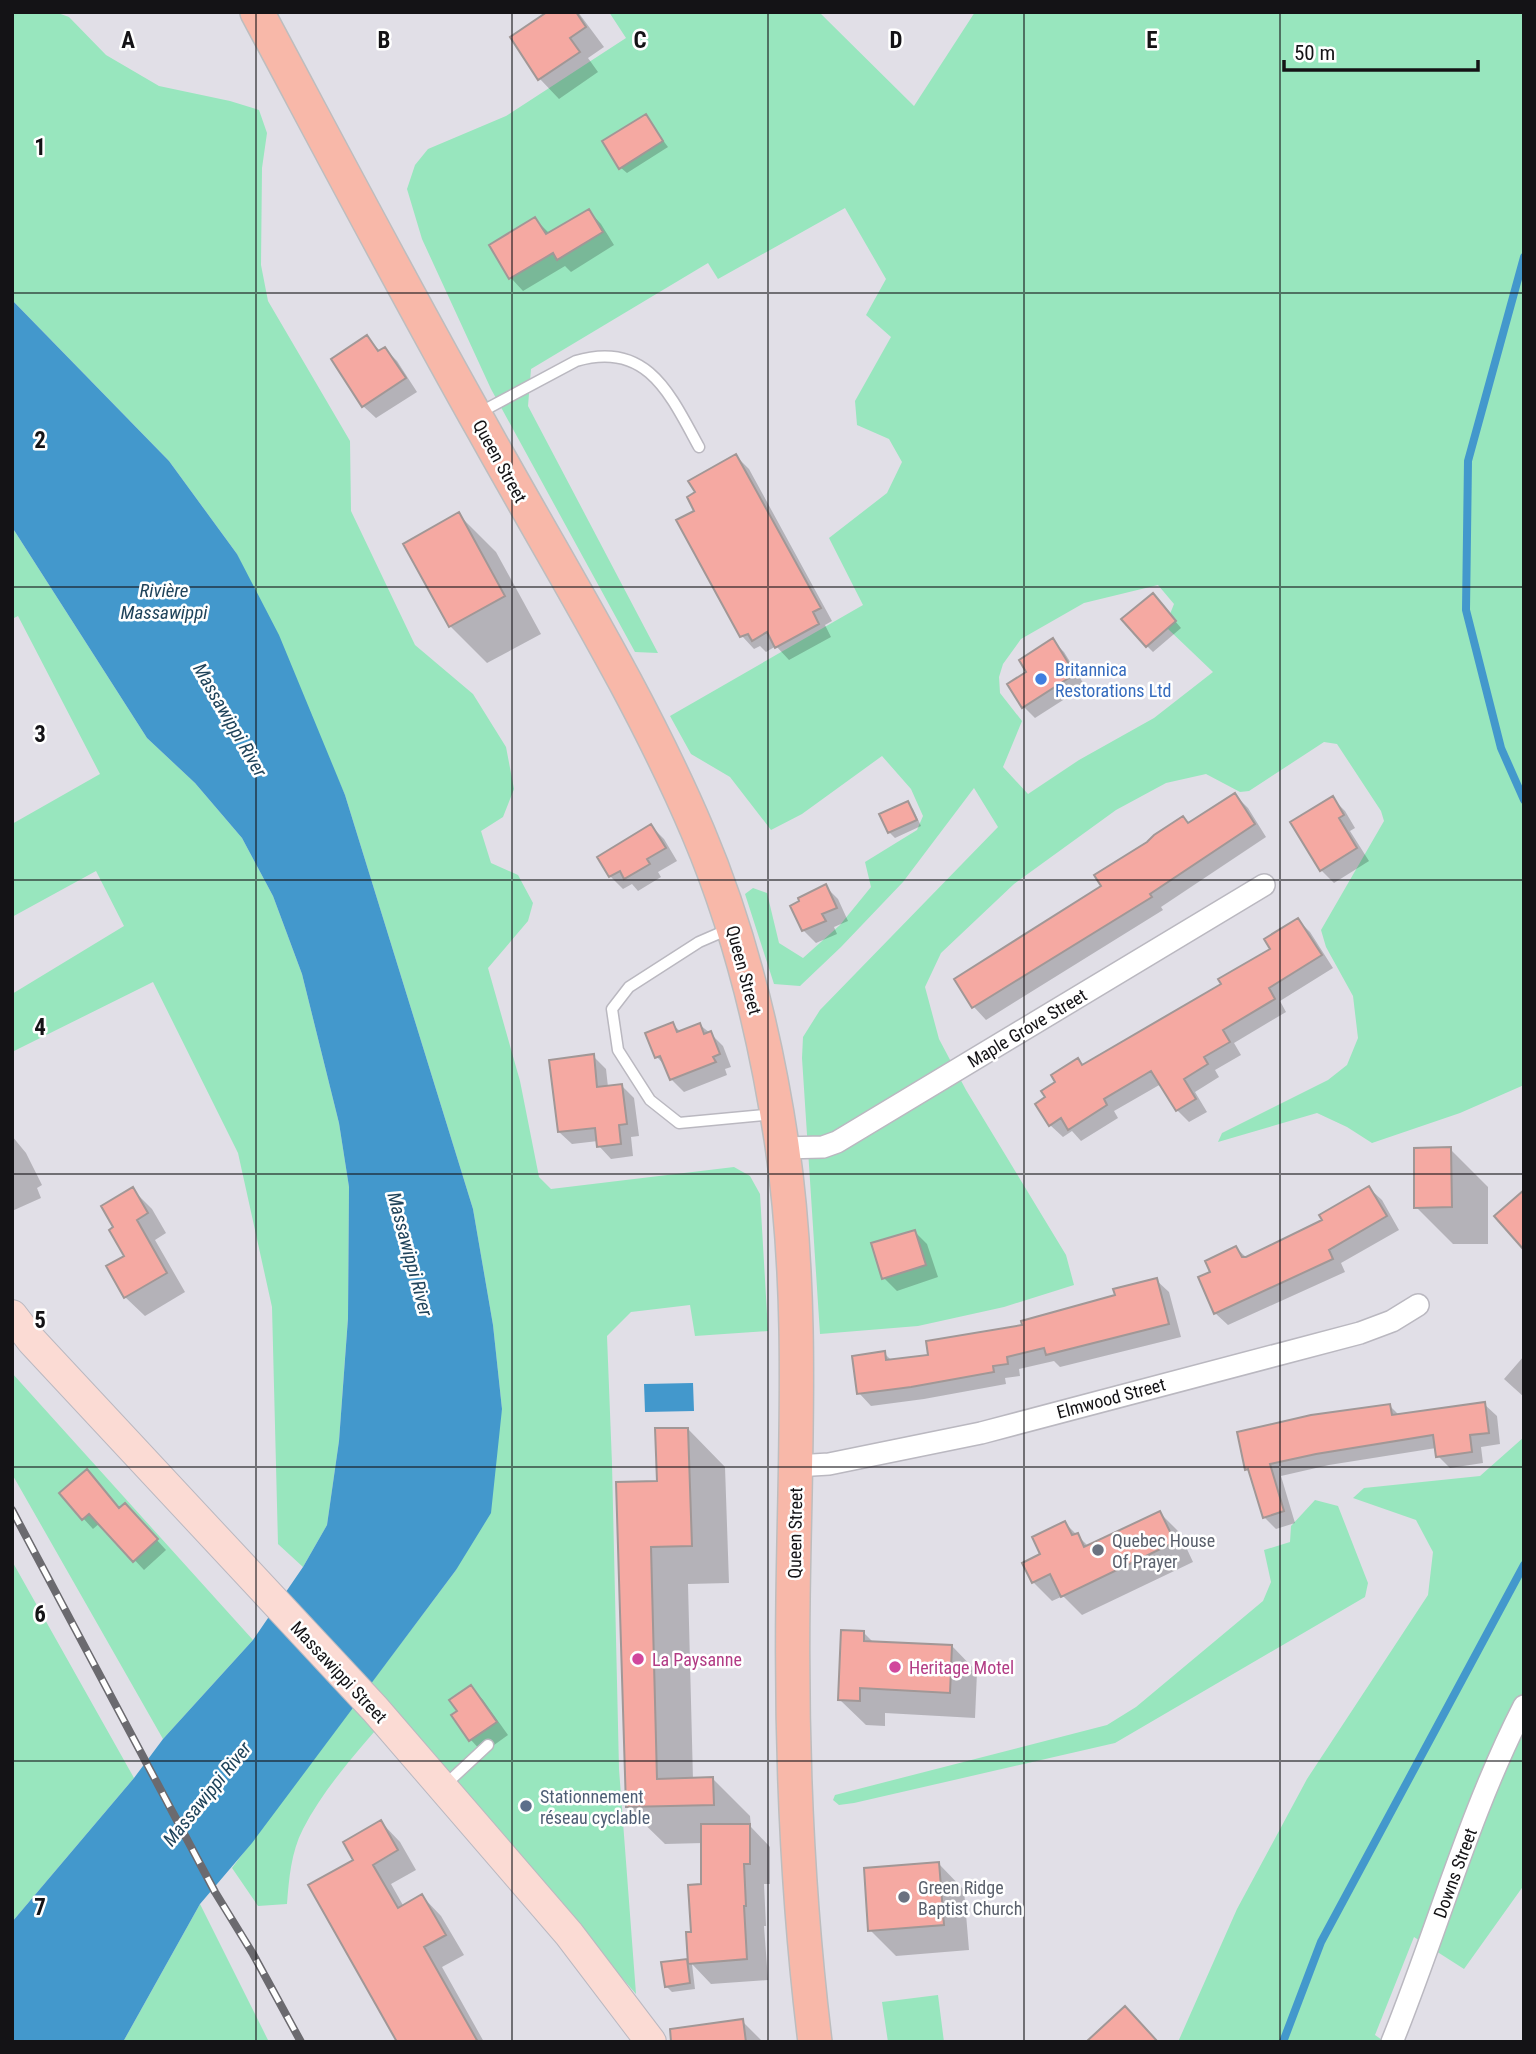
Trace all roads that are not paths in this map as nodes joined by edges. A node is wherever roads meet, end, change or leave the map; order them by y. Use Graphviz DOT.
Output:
graph roads {
  1 [pos="257,12"];
  2 [pos="475,416"];
  3 [pos="699,447"];
  4 [pos="1264,884"];
  5 [pos="732,927"];
  6 [pos="776,1114"];
  7 [pos="782,1148"];
  8 [pos="1418,1305"];
  9 [pos="12,1315"];
  10 [pos="796,1466"];
  11 [pos="1524,1706"];
  12 [pos="488,1745"];
  13 [pos="443,1787"];
  14 [pos="651,2042"];
  15 [pos="815,2042"];
  16 [pos="1392,2042"];
  1 -- 2 [label="main road, Queen Street"];
  2 -- 3 [label="lane"];
  2 -- 5 [label="main road, Queen Street"];
  4 -- 7 [label="street, Maple Grove Street"];
  5 -- 6 [label="main road, Queen Street"];
  5 -- 6 [label="lane"];
  6 -- 7 [label="main road, Queen Street"];
  7 -- 10 [label="main road, Queen Street"];
  8 -- 10 [label="street, Elmwood Street"];
  9 -- 13 [label="street, Massawippi Street"];
  10 -- 15 [label="main road, Queen Street"];
  11 -- 16 [label="street, Downs Street"];
  12 -- 13 [label="lane"];
  13 -- 14 [label="street, Massawippi Street"];
}
